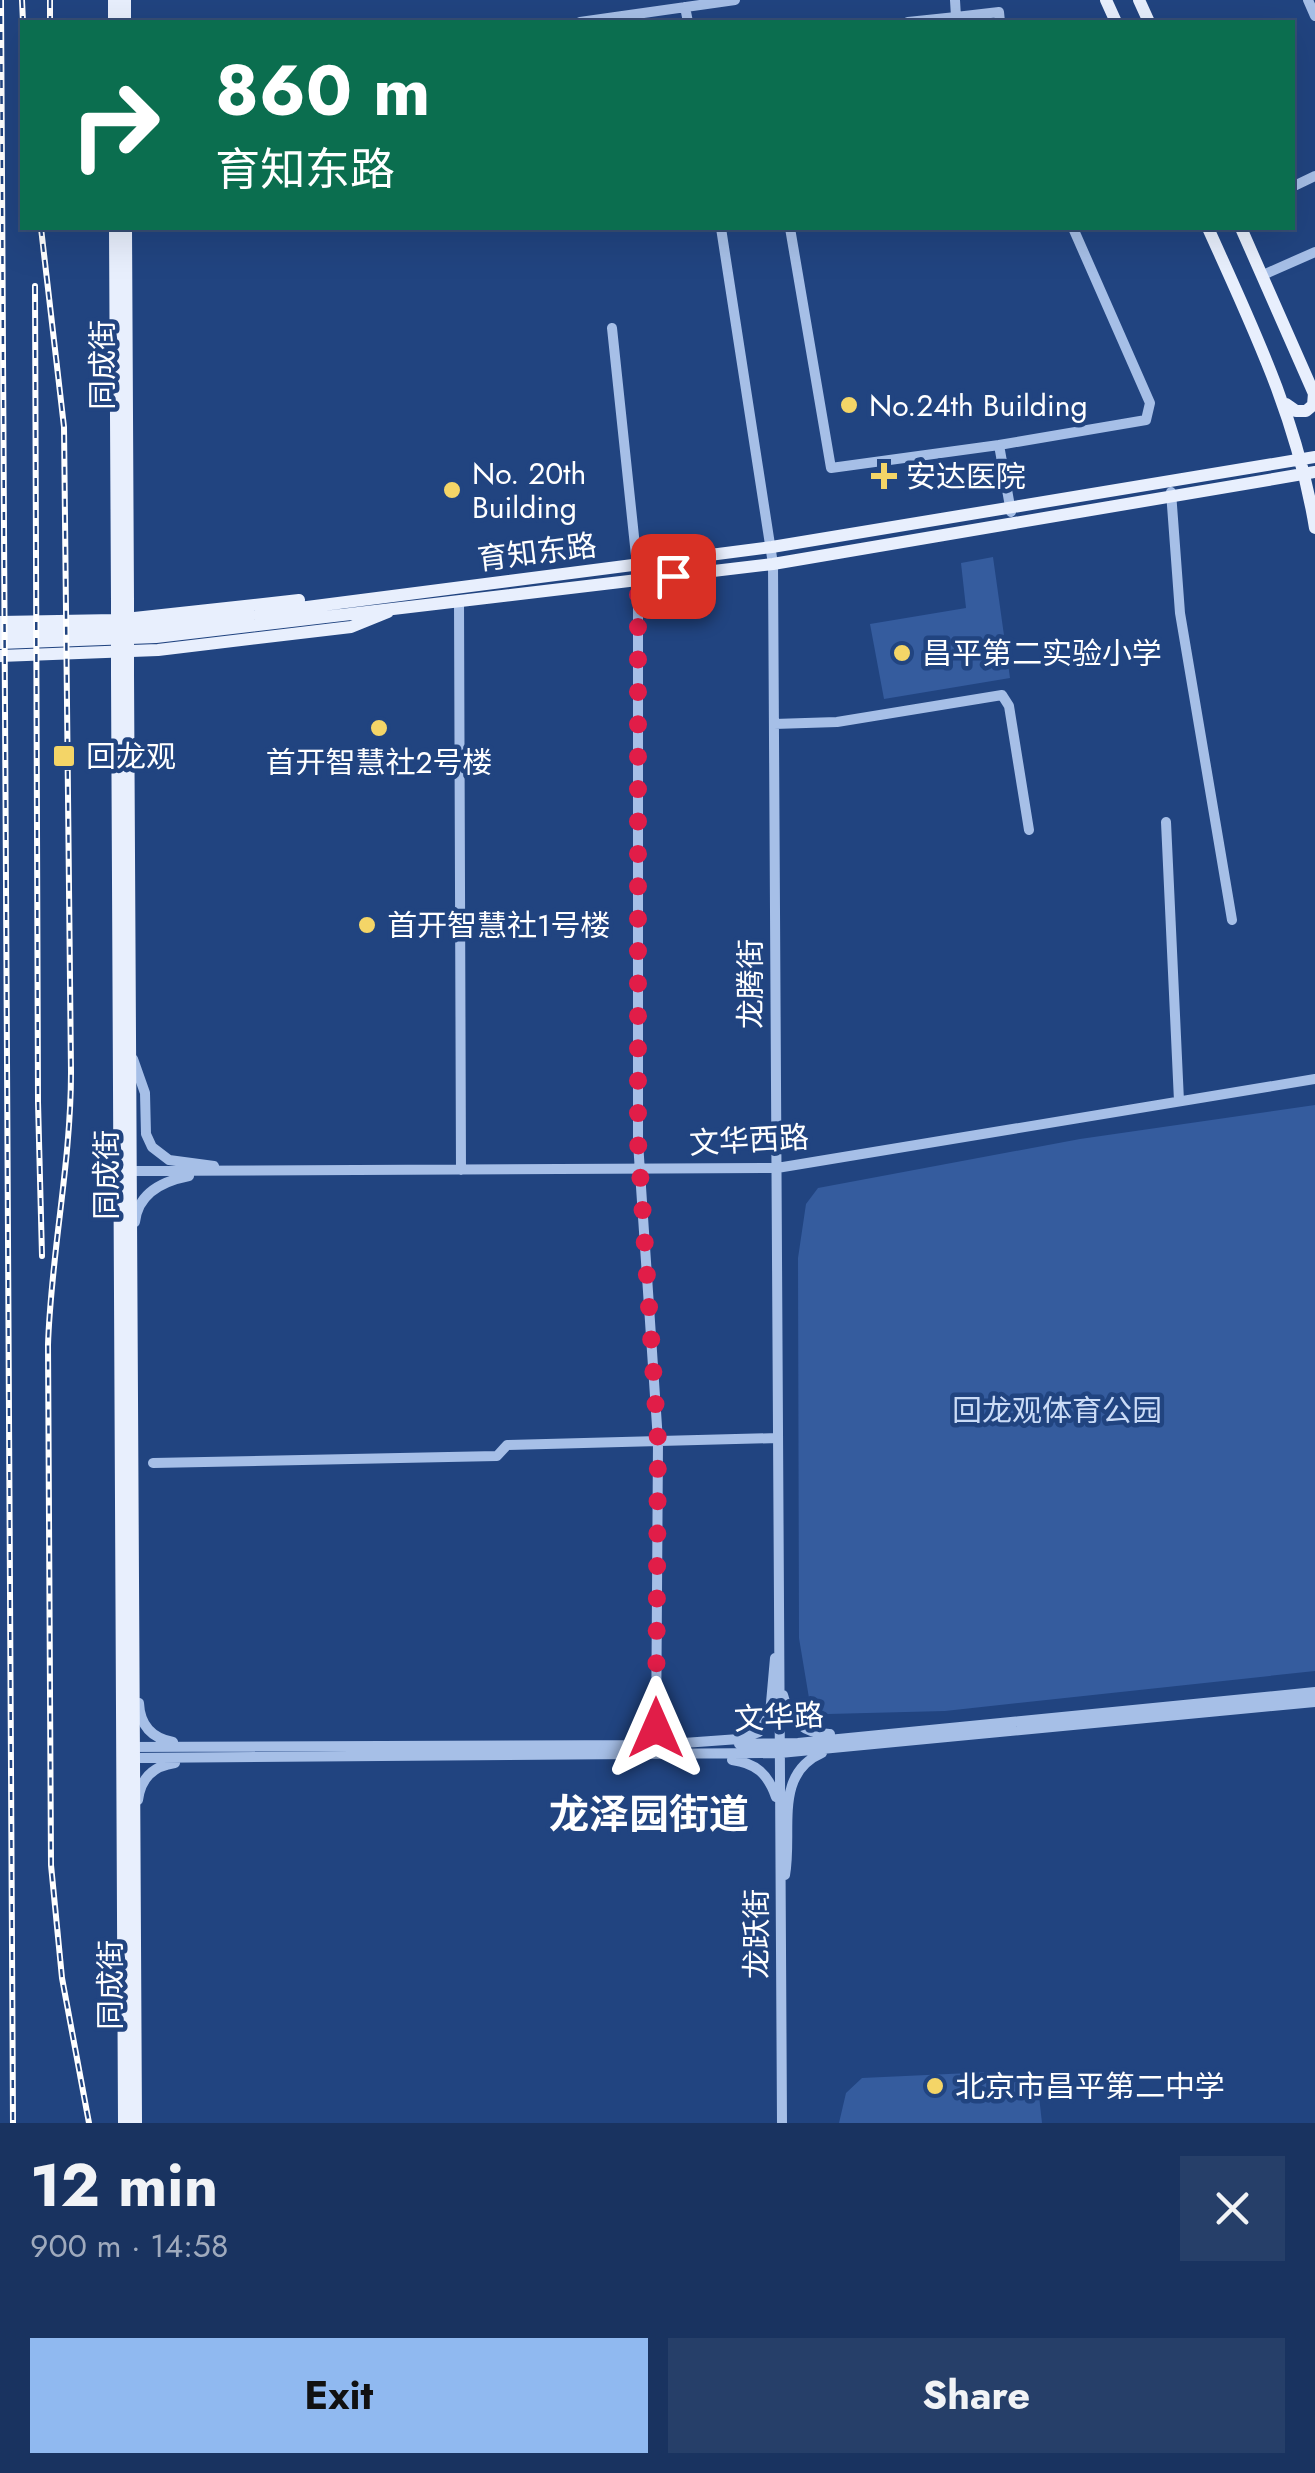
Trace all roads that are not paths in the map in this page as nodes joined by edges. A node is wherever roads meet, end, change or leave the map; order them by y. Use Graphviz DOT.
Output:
graph roads {
  1 [pos="735,0"];
  2 [pos="954,0"];
  3 [pos="1308,0"];
  4 [pos="685,7"];
  5 [pos="956,16"];
  6 [pos="1315,16"];
  7 [pos="594,20"];
  8 [pos="688,20"];
  9 [pos="924,20"];
  10 [pos="1000,20"];
  11 [pos="115,230"];
  12 [pos="126,230"];
  13 [pos="721,230"];
  14 [pos="790,230"];
  15 [pos="1074,230"];
  16 [pos="1209,230"];
  17 [pos="1242,230"];
  18 [pos="1315,252"];
  19 [pos="1263,276"];
  20 [pos="612,328"];
  21 [pos="1314,395"];
  22 [pos="1284,402"];
  23 [pos="999,445"];
  24 [pos="1308,458"];
  25 [pos="1310,473"];
  26 [pos="1170,481"];
  27 [pos="1172,496"];
  28 [pos="1010,508"];
  29 [pos="1315,513"];
  30 [pos="1012,523"];
  31 [pos="1314,525"];
  32 [pos="772,547"];
  33 [pos="637,564"];
  34 [pos="773,564"];
  35 [pos="638,580"];
  36 [pos="460,601"];
  37 [pos="122,602"];
  38 [pos="401,602"];
  39 [pos="0,622"];
  40 [pos="0,632"];
  41 [pos="0,643"];
  42 [pos="0,656"];
  43 [pos="123,674"];
  44 [pos="774,724"];
  45 [pos="1166,822"];
  46 [pos="1029,830"];
  47 [pos="1232,920"];
  48 [pos="130,1040"];
  49 [pos="1315,1079"];
  50 [pos="1180,1101"];
  51 [pos="776,1168"];
  52 [pos="640,1169"];
  53 [pos="461,1170"];
  54 [pos="125,1171"];
  55 [pos="218,1171"];
  56 [pos="249,1171"];
  57 [pos="131,1313"];
  58 [pos="778,1438"];
  59 [pos="658,1441"];
  60 [pos="153,1463"];
  61 [pos="133,1622"];
  62 [pos="779,1628"];
  63 [pos="779,1655"];
  64 [pos="1315,1692"];
  65 [pos="1315,1702"];
  66 [pos="916,1731"];
  67 [pos="269,1746"];
  68 [pos="850,1747"];
  69 [pos="780,1749"];
  70 [pos="656,1750"];
  71 [pos="128,1752"];
  72 [pos="228,1757"];
  73 [pos="780,1828"];
  74 [pos="134,1886"];
  75 [pos="780,1911"];
  76 [pos="124,2123"];
  77 [pos="136,2123"];
  78 [pos="782,2123"];
  1 -- 4 [label="street"];
  2 -- 5 [label="street"];
  3 -- 6 [label="street"];
  4 -- 7 [label="street"];
  4 -- 8 [label="street"];
  5 -- 9 [label="street"];
  5 -- 10 [label="street"];
  11 -- 37 [label="main road, 同成街"];
  12 -- 37 [label="main road, 同成街"];
  13 -- 32 [label="street, 龙腾街"];
  14 -- 23 [label="street"];
  15 -- 23 [label="street"];
  16 -- 22 [label="main road"];
  17 -- 19 [label="main road"];
  18 -- 19 [label="street"];
  19 -- 21 [label="main road"];
  20 -- 33 [label="street"];
  21 -- 22 [label="main road"];
  22 -- 24 [label="main road"];
  23 -- 28 [label="street"];
  24 -- 25 [label="main road"];
  24 -- 26 [label="main road, 育知东路"];
  25 -- 27 [label="main road, 育知东路"];
  25 -- 31 [label="main road"];
  26 -- 27 [label="street"];
  26 -- 28 [label="main road, 育知东路"];
  27 -- 30 [label="main road, 育知东路"];
  27 -- 47 [label="street"];
  28 -- 30 [label="street"];
  28 -- 32 [label="main road, 育知东路"];
  29 -- 31 [label="main road"];
  30 -- 34 [label="main road, 育知东路"];
  32 -- 33 [label="main road, 育知东路"];
  32 -- 34 [label="street, 龙腾街"];
  33 -- 38 [label="main road, 育知东路"];
  34 -- 35 [label="main road, 育知东路"];
  34 -- 44 [label="street, 龙腾街"];
  35 -- 36 [label="main road, 育知东路"];
  35 -- 52 [label="street"];
  36 -- 38 [label="main road, 育知东路"];
  36 -- 53 [label="street"];
  37 -- 43 [label="main road, 同成街, bridge"];
  38 -- 39 [label="main road"];
  38 -- 40 [label="main road, 育知东路"];
  38 -- 41 [label="main road, 育知东路"];
  38 -- 42 [label="main road"];
  43 -- 48 [label="main road, 同成街"];
  43 -- 54 [label="main road, 同成街"];
  44 -- 46 [label="street"];
  44 -- 51 [label="street, 龙腾街"];
  45 -- 50 [label="street"];
  48 -- 54 [label="main road, 同成街"];
  48 -- 56 [label="street"];
  49 -- 50 [label="street, 文华西路"];
  50 -- 51 [label="street, 文华西路"];
  51 -- 52 [label="street, 文华西路"];
  51 -- 58 [label="street, 龙腾街"];
  52 -- 53 [label="street, 文华西路"];
  52 -- 59 [label="street"];
  53 -- 56 [label="street, 文华西路"];
  54 -- 55 [label="street, 文华西路"];
  54 -- 57 [label="main road, 同成街"];
  54 -- 71 [label="main road, 同成街"];
  55 -- 56 [label="street, 文华西路"];
  55 -- 57 [label="street"];
  57 -- 61 [label="main road, 同成街"];
  58 -- 59 [label="street"];
  58 -- 62 [label="street, 龙腾街"];
  59 -- 60 [label="street"];
  59 -- 70 [label="street"];
  61 -- 67 [label="street"];
  61 -- 71 [label="main road, 同成街"];
  62 -- 63 [label="street, 龙腾街"];
  62 -- 70 [label="street"];
  63 -- 66 [label="street"];
  63 -- 69 [label="street, 龙腾街"];
  64 -- 66 [label="street, 文华路"];
  65 -- 68 [label="street, 文华路"];
  66 -- 69 [label="street, 文华路"];
  67 -- 70 [label="street, 文华路"];
  67 -- 71 [label="street, 文华路"];
  68 -- 69 [label="street, 文华路"];
  68 -- 75 [label="street"];
  69 -- 70 [label="street, 文华路"];
  69 -- 73 [label="street, 龙跃街"];
  70 -- 72 [label="street, 文华路"];
  70 -- 73 [label="street"];
  71 -- 72 [label="street, 文华路"];
  71 -- 74 [label="main road, 同成街"];
  71 -- 76 [label="main road, 同成街"];
  72 -- 74 [label="street"];
  73 -- 75 [label="street, 龙跃街"];
  74 -- 77 [label="main road, 同成街"];
  75 -- 78 [label="street, 龙跃街"];
}
